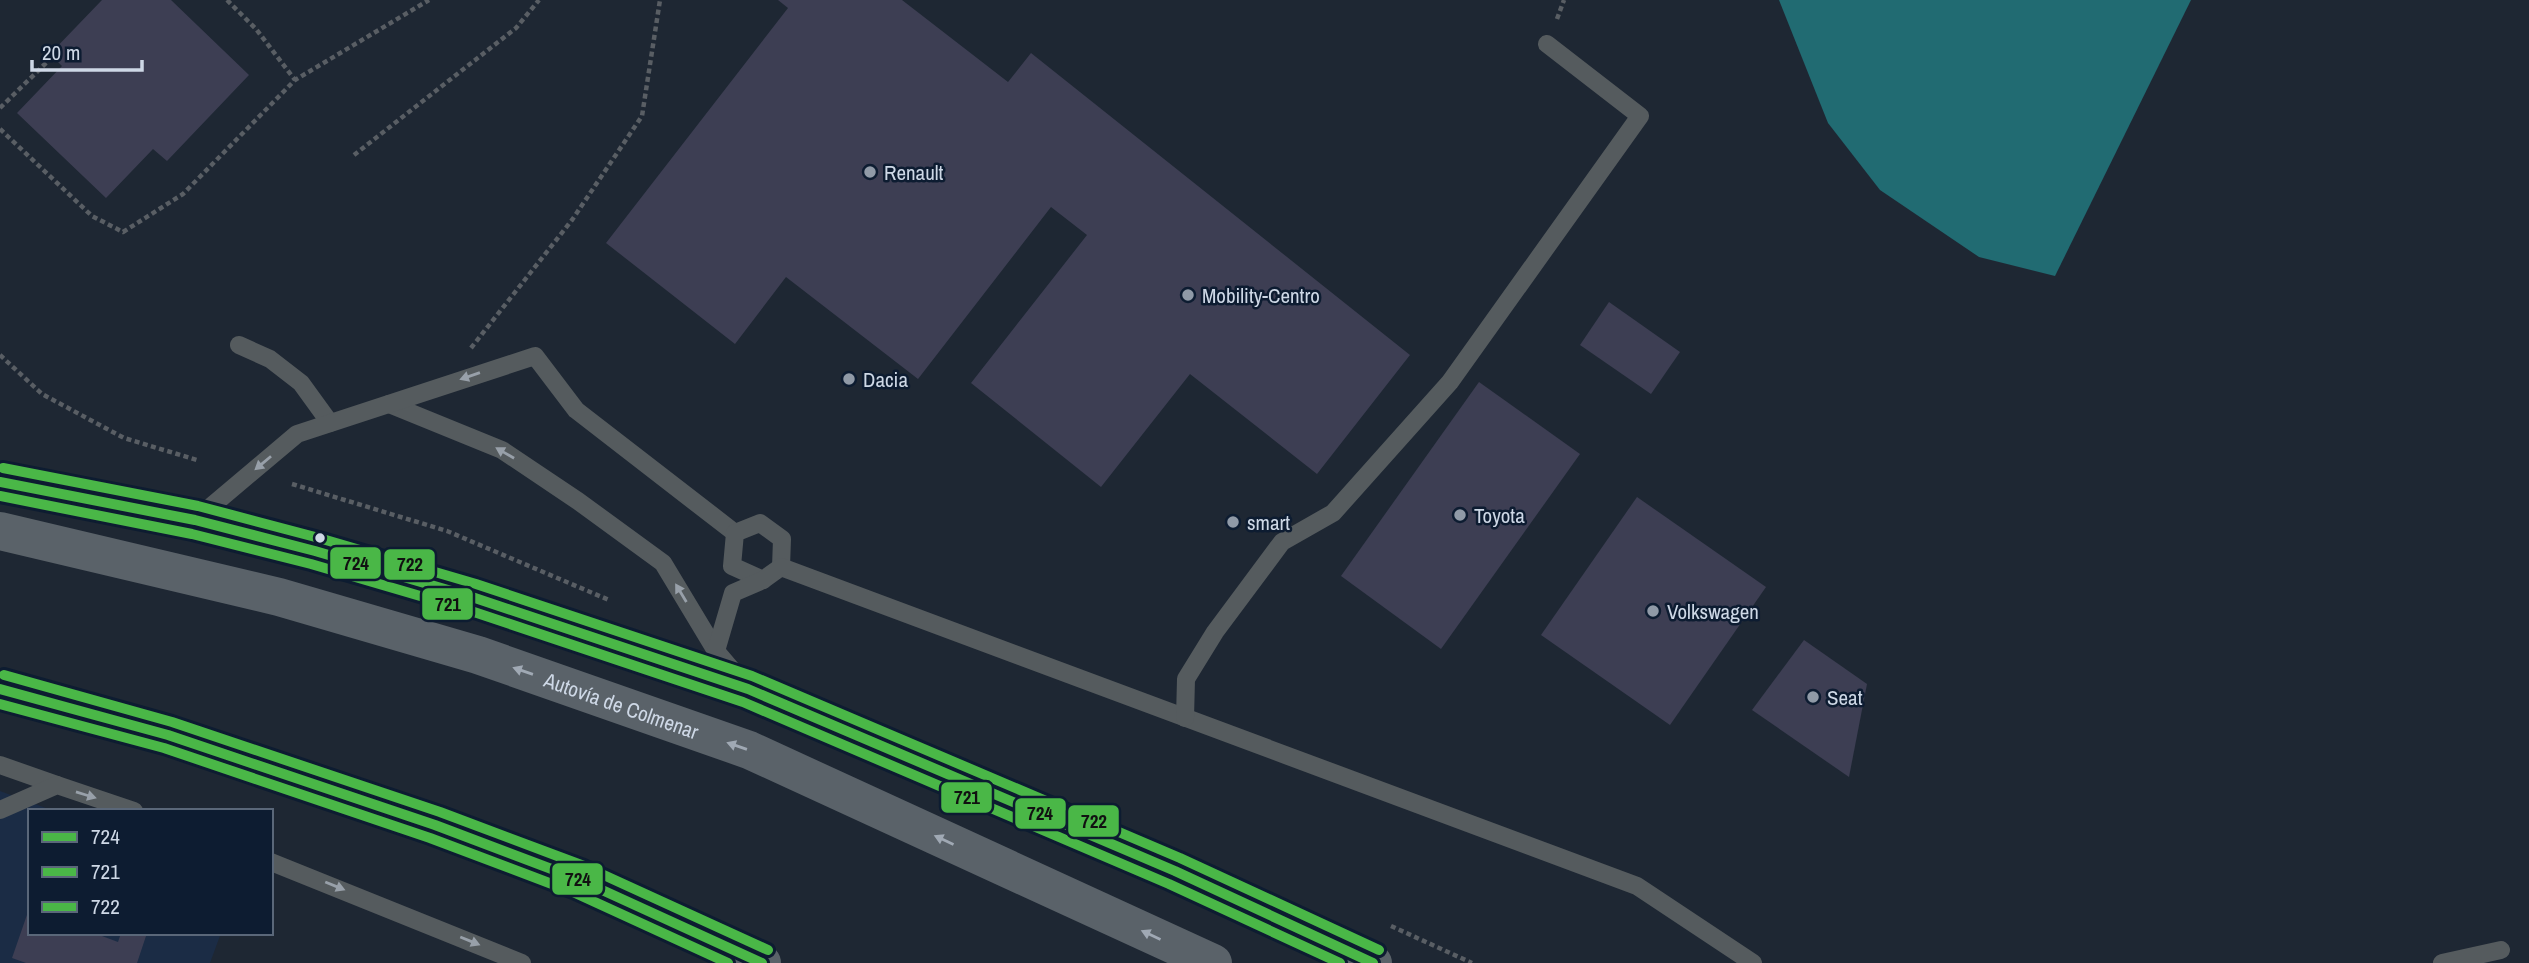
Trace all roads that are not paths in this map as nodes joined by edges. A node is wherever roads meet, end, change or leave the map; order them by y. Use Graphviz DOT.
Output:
graph roads {
  1 [pos="1547,44"];
  2 [pos="239,345"];
  3 [pos="389,404"];
  4 [pos="330,424"];
  5 [pos="0,482"];
  6 [pos="195,520"];
  7 [pos="0,531"];
  8 [pos="735,533"];
  9 [pos="781,567"];
  10 [pos="762,580"];
  11 [pos="716,651"];
  12 [pos="0,689"];
  13 [pos="748,689"];
  14 [pos="1185,718"];
  15 [pos="0,765"];
  16 [pos="57,786"];
  17 [pos="128,809"];
  18 [pos="0,810"];
  19 [pos="273,863"];
  20 [pos="2501,950"];
  21 [pos="523,963"];
  22 [pos="762,963"];
  23 [pos="1213,963"];
  24 [pos="1373,963"];
  25 [pos="1753,963"];
  26 [pos="2442,963"];
  1 -- 14 [label="lane"];
  2 -- 4 [label="lane"];
  3 -- 4 [label="lane"];
  8 -- 3 [label="lane, one-way"];
  11 -- 3 [label="lane, one-way"];
  4 -- 6 [label="lane, one-way"];
  5 -- 6 [label="highway"];
  6 -- 13 [label="highway"];
  23 -- 7 [label="highway, Autovía de Colmenar, one-way"];
  8 -- 9 [label="lane"];
  8 -- 10 [label="lane"];
  9 -- 10 [label="lane"];
  9 -- 14 [label="lane"];
  10 -- 11 [label="lane"];
  11 -- 13 [label="lane"];
  12 -- 22 [label="highway"];
  13 -- 24 [label="highway"];
  14 -- 25 [label="lane"];
  15 -- 16 [label="lane"];
  16 -- 17 [label="lane, one-way"];
  16 -- 18 [label="lane"];
  19 -- 21 [label="lane, one-way"];
  20 -- 26 [label="lane"];
}
